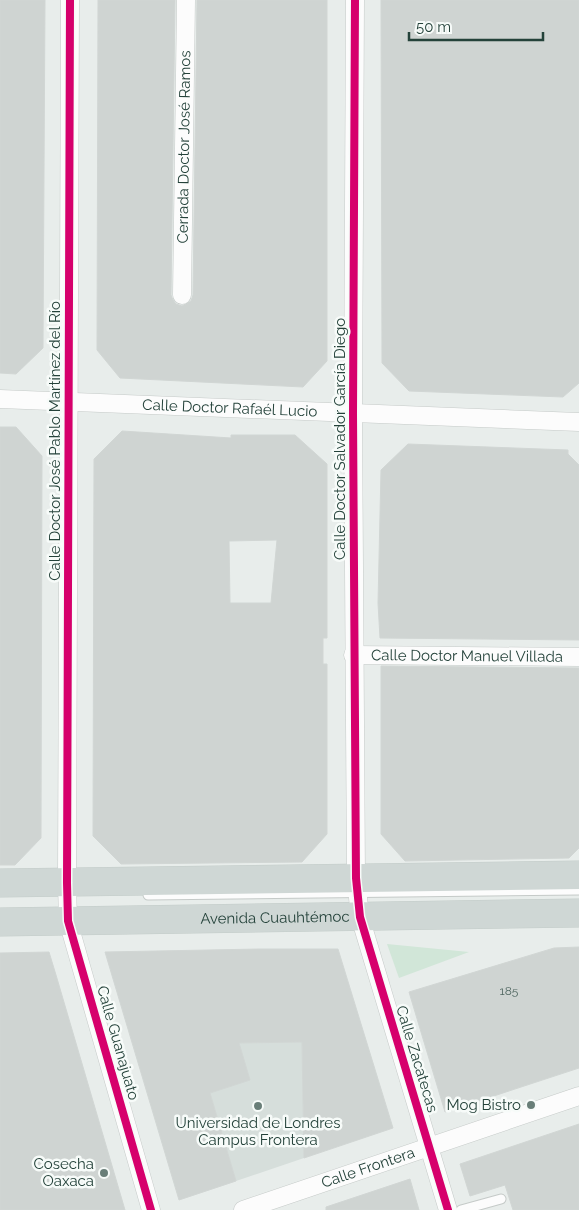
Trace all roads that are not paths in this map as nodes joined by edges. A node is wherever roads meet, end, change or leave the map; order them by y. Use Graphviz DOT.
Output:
graph roads {
  1 [pos="70,0"];
  2 [pos="186,0"];
  3 [pos="355,0"];
  4 [pos="182,295"];
  5 [pos="0,398"];
  6 [pos="68,402"];
  7 [pos="353,414"];
  8 [pos="579,422"];
  9 [pos="354,655"];
  10 [pos="579,657"];
  11 [pos="579,875"];
  12 [pos="0,883"];
  13 [pos="579,890"];
  14 [pos="135,895"];
  15 [pos="358,896"];
  16 [pos="67,898"];
  17 [pos="579,913"];
  18 [pos="0,922"];
  19 [pos="579,1096"];
  20 [pos="429,1147"];
  21 [pos="501,1199"];
  22 [pos="151,1210"];
  23 [pos="243,1210"];
  24 [pos="448,1210"];
  25 [pos="461,1210"];
  1 -- 6 [label="street, Calle Doctor José Pablo Martínez del Río"];
  2 -- 4 [label="street, Cerrada Doctor José Ramos"];
  3 -- 7 [label="street, Calle Doctor Salvador García Diego"];
  5 -- 6 [label="street, Calle Doctor Rafaél Lucio"];
  6 -- 7 [label="street, Calle Doctor Rafaél Lucio"];
  6 -- 16 [label="street, Calle Doctor José Pablo Martínez del Río"];
  7 -- 8 [label="street, Calle Doctor Rafaél Lucio"];
  7 -- 9 [label="street, Calle Doctor Salvador García Diego"];
  9 -- 10 [label="street, Calle Doctor Manuel Villada"];
  9 -- 15 [label="street, Calle Doctor Salvador García Diego"];
  11 -- 15 [label="main road, Avenida Cuauhtémoc"];
  12 -- 16 [label="main road, Avenida Cuauhtémoc"];
  13 -- 15 [label="lane"];
  14 -- 15 [label="lane"];
  15 -- 16 [label="main road, Avenida Cuauhtémoc"];
  15 -- 16 [label="main road, Avenida Cuauhtémoc"];
  15 -- 17 [label="main road, Avenida Cuauhtémoc"];
  15 -- 20 [label="street, Calle Zacatecas"];
  16 -- 18 [label="main road, Avenida Cuauhtémoc"];
  16 -- 22 [label="street, Calle Guanajuato"];
  19 -- 20 [label="street, Calle Frontera"];
  20 -- 23 [label="street, Calle Frontera"];
  20 -- 24 [label="street, Calle Zacatecas"];
  21 -- 25 [label="lane"];
}
